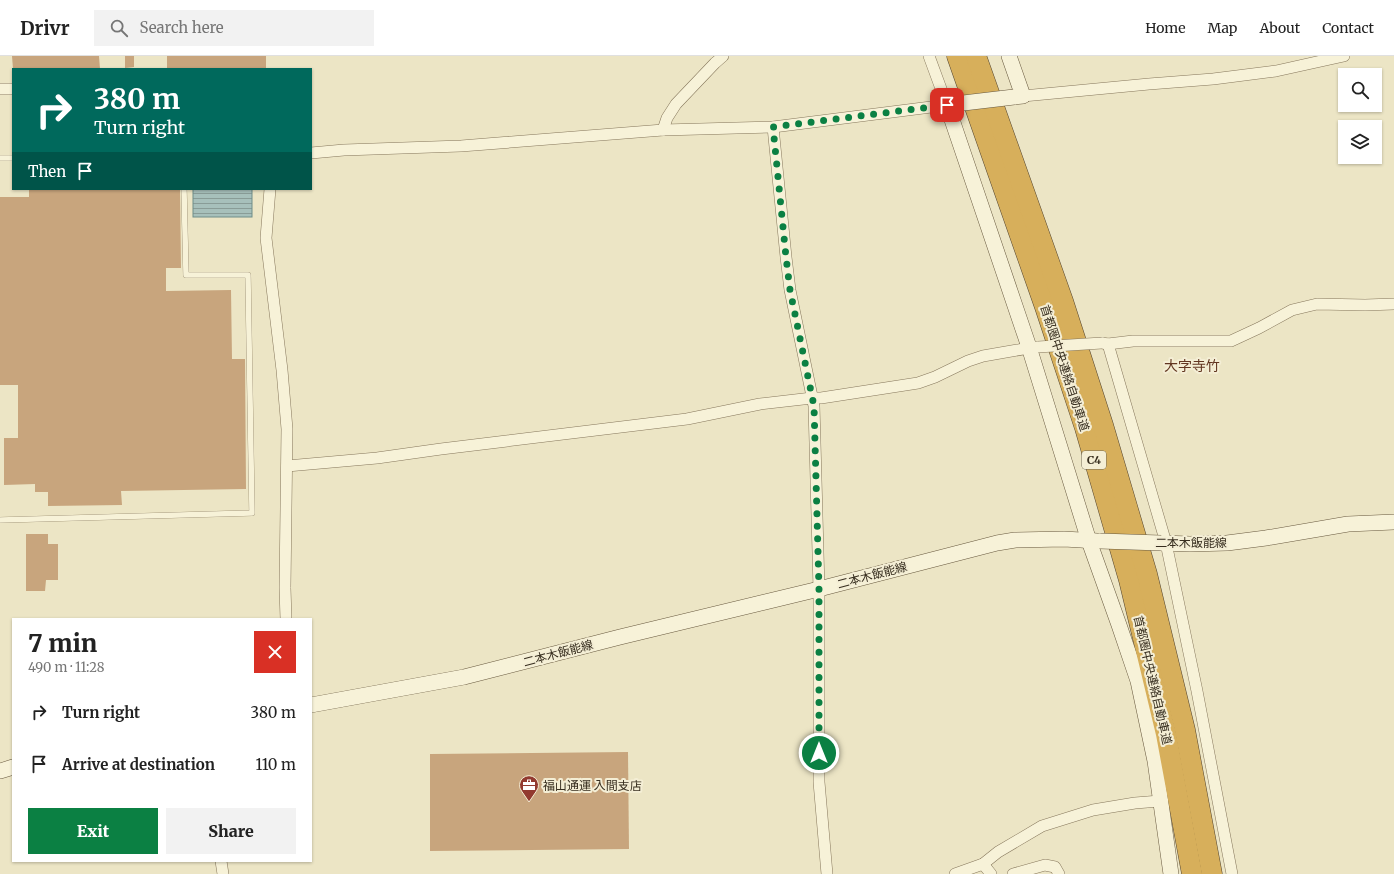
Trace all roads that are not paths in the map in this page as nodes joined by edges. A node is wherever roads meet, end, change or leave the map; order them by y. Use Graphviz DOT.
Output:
graph roads {
  1 [pos="723,56"];
  2 [pos="929,56"];
  3 [pos="957,56"];
  4 [pos="976,56"];
  5 [pos="1009,56"];
  6 [pos="1344,56"];
  7 [pos="12,88"];
  8 [pos="0,89"];
  9 [pos="1019,97"];
  10 [pos="951,105"];
  11 [pos="773,127"];
  12 [pos="663,130"];
  13 [pos="312,153"];
  14 [pos="0,158"];
  15 [pos="12,158"];
  16 [pos="184,190"];
  17 [pos="270,190"];
  18 [pos="1394,304"];
  19 [pos="1105,343"];
  20 [pos="1034,347"];
  21 [pos="812,398"];
  22 [pos="287,466"];
  23 [pos="0,520"];
  24 [pos="1394,522"];
  25 [pos="1094,541"];
  26 [pos="1164,543"];
  27 [pos="819,589"];
  28 [pos="286,618"];
  29 [pos="312,705"];
  30 [pos="12,767"];
  31 [pos="0,771"];
  32 [pos="1160,801"];
  33 [pos="221,862"];
  34 [pos="983,864"];
  35 [pos="223,874"];
  36 [pos="827,874"];
  37 [pos="956,874"];
  38 [pos="991,874"];
  39 [pos="1013,874"];
  40 [pos="1059,874"];
  41 [pos="1170,874"];
  42 [pos="1192,874"];
  43 [pos="1212,874"];
  44 [pos="1232,874"];
  1 -- 12 [label="street"];
  2 -- 10 [label="street"];
  3 -- 42 [label="highway, 首都圏中央連絡自動車道 / C4"];
  4 -- 43 [label="highway, 首都圏中央連絡自動車道 / C4"];
  5 -- 9 [label="main road"];
  6 -- 9 [label="street"];
  7 -- 8 [label="street"];
  9 -- 10 [label="main road, bridge"];
  10 -- 11 [label="street"];
  10 -- 20 [label="main road"];
  11 -- 12 [label="street"];
  11 -- 21 [label="street"];
  12 -- 13 [label="street"];
  14 -- 15 [label="lane"];
  16 -- 23 [label="lane"];
  17 -- 22 [label="street"];
  18 -- 19 [label="street"];
  19 -- 20 [label="street, bridge"];
  19 -- 26 [label="street"];
  20 -- 21 [label="street"];
  20 -- 25 [label="main road"];
  21 -- 22 [label="street"];
  21 -- 27 [label="street"];
  22 -- 28 [label="street"];
  24 -- 26 [label="main road, 二本木飯能線"];
  25 -- 26 [label="main road, 二本木飯能線, bridge"];
  25 -- 27 [label="main road, 二本木飯能線"];
  25 -- 32 [label="main road"];
  26 -- 44 [label="street"];
  27 -- 29 [label="main road, 二本木飯能線"];
  27 -- 36 [label="street"];
  30 -- 31 [label="main road"];
  32 -- 34 [label="street"];
  32 -- 41 [label="main road"];
  33 -- 35 [label="street"];
  34 -- 37 [label="street"];
  34 -- 38 [label="street"];
  39 -- 40 [label="street"];
}
